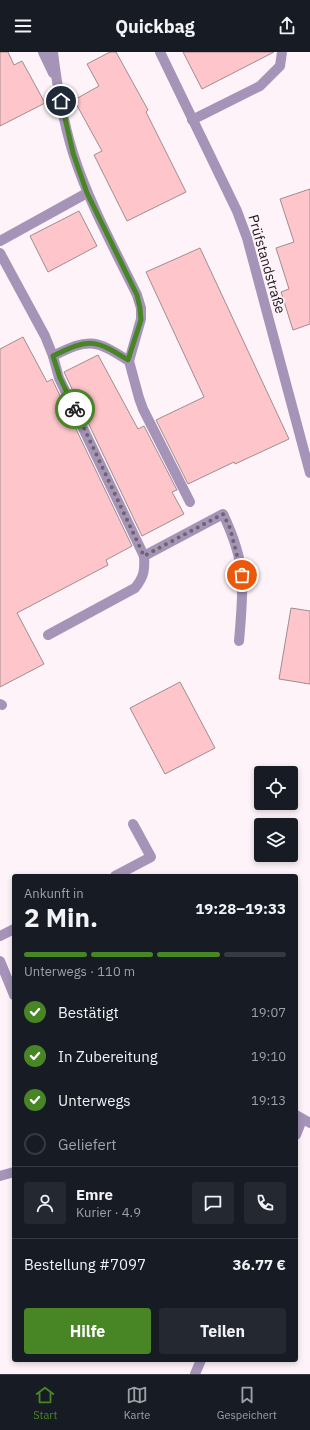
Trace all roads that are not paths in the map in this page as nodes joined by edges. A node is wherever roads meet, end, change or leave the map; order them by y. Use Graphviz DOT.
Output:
graph roads {
  1 [pos="43,52"];
  2 [pos="53,52"];
  3 [pos="160,52"];
  4 [pos="282,52"];
  5 [pos="57,80"];
  6 [pos="192,120"];
  7 [pos="87,193"];
  8 [pos="0,241"];
  9 [pos="0,253"];
  10 [pos="53,356"];
  11 [pos="128,360"];
  12 [pos="310,473"];
  13 [pos="190,502"];
  14 [pos="144,556"];
  15 [pos="48,635"];
  16 [pos="239,641"];
  17 [pos="133,824"];
  18 [pos="119,874"];
  19 [pos="12,930"];
  20 [pos="0,936"];
  21 [pos="0,961"];
  22 [pos="12,983"];
  23 [pos="303,1119"];
  24 [pos="298,1130"];
  25 [pos="12,1173"];
  26 [pos="0,1176"];
  27 [pos="200,1362"];
  28 [pos="195,1374"];
  1 -- 5 [label="lane"];
  2 -- 5 [label="lane"];
  3 -- 6 [label="lane, Prüfstandstraße"];
  4 -- 6 [label="lane"];
  5 -- 7 [label="lane"];
  6 -- 12 [label="lane, Prüfstandstraße"];
  7 -- 8 [label="lane"];
  7 -- 11 [label="lane"];
  9 -- 10 [label="lane"];
  10 -- 11 [label="lane"];
  10 -- 14 [label="lane"];
  11 -- 13 [label="lane"];
  14 -- 15 [label="lane"];
  14 -- 16 [label="lane"];
  17 -- 18 [label="lane"];
  19 -- 20 [label="lane"];
  21 -- 22 [label="lane"];
  23 -- 24 [label="lane"];
  25 -- 26 [label="lane"];
  27 -- 28 [label="lane"];
}
